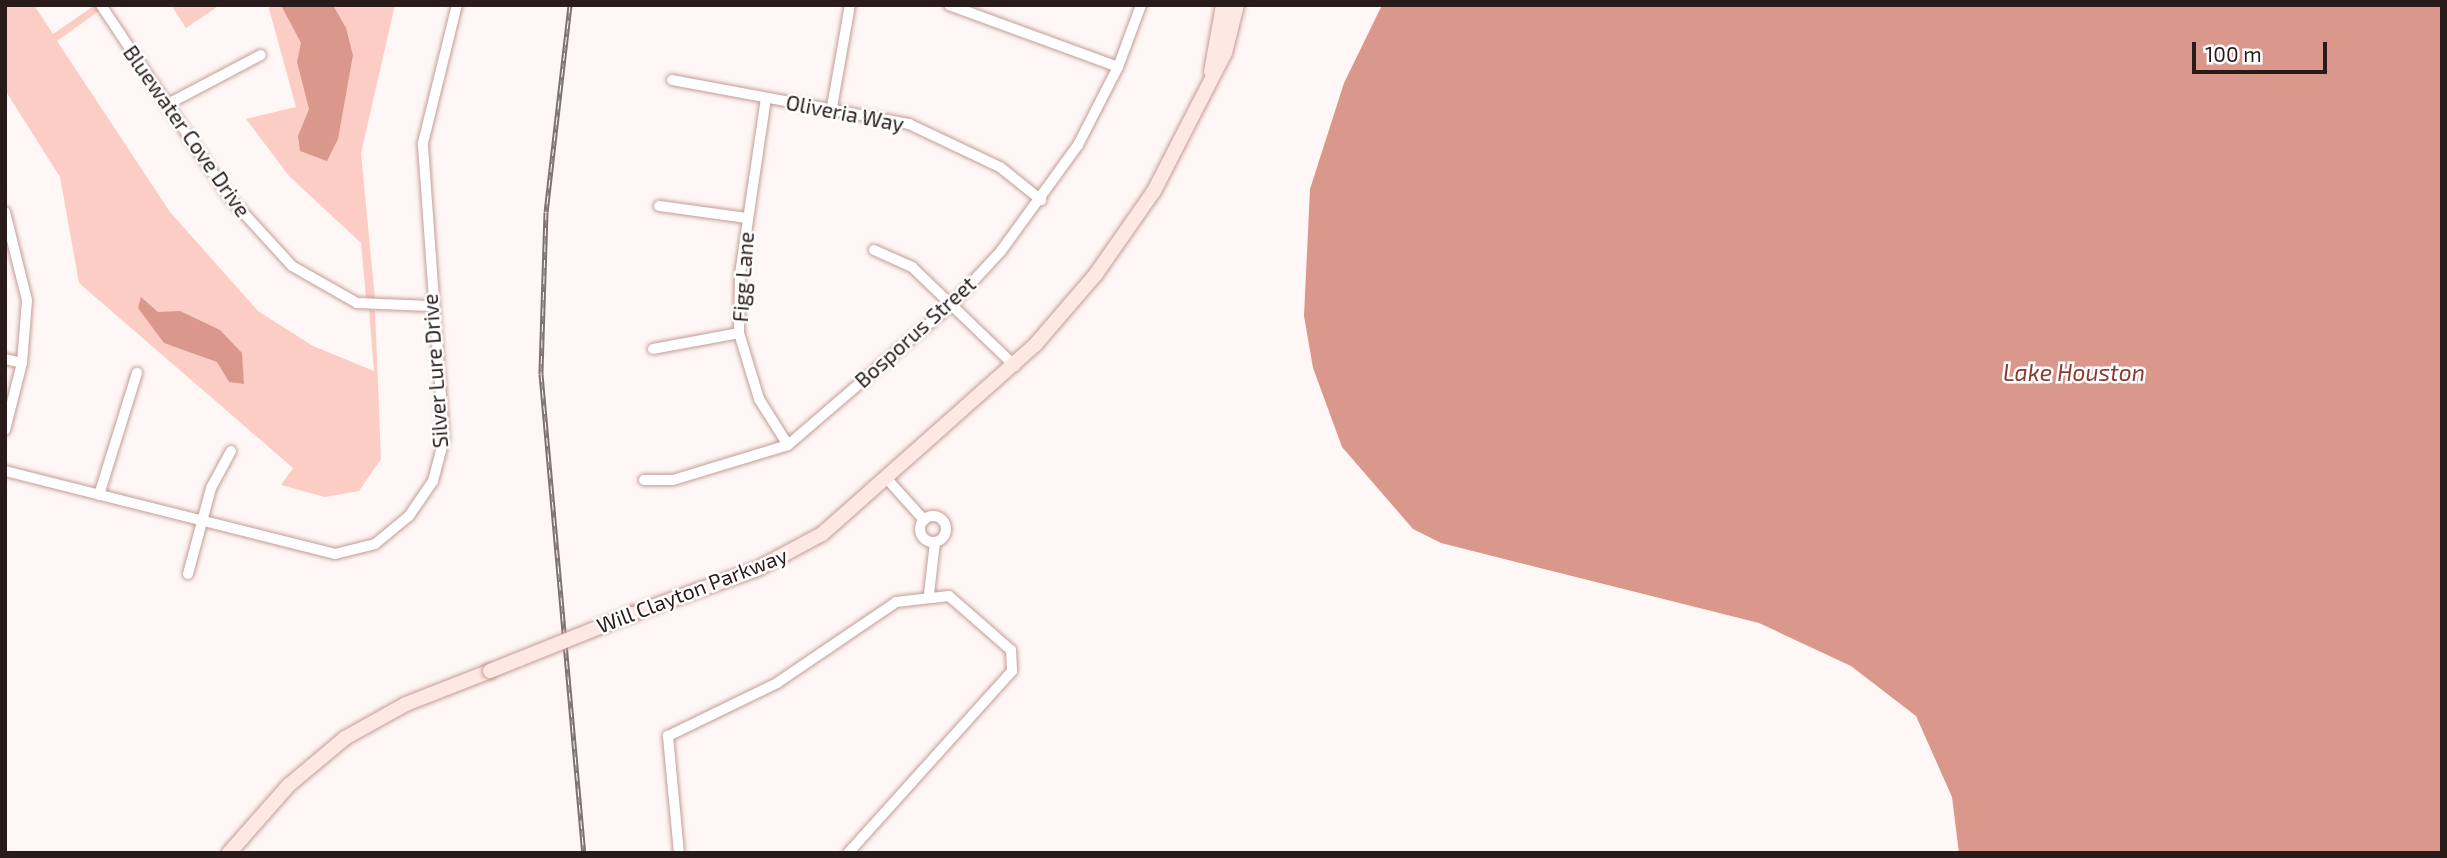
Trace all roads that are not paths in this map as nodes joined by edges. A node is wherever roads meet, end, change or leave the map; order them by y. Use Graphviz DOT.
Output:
graph roads {
  1 [pos="101,5"];
  2 [pos="457,5"];
  3 [pos="850,5"];
  4 [pos="948,5"];
  5 [pos="1141,5"];
  6 [pos="1223,5"];
  7 [pos="1237,5"];
  8 [pos="261,55"];
  9 [pos="1118,67"];
  10 [pos="1211,74"];
  11 [pos="672,80"];
  12 [pos="766,98"];
  13 [pos="166,105"];
  14 [pos="832,107"];
  15 [pos="1041,200"];
  16 [pos="659,206"];
  17 [pos="5,212"];
  18 [pos="747,218"];
  19 [pos="9,234"];
  20 [pos="874,250"];
  21 [pos="952,304"];
  22 [pos="430,306"];
  23 [pos="739,333"];
  24 [pos="653,349"];
  25 [pos="5,359"];
  26 [pos="22,363"];
  27 [pos="1014,366"];
  28 [pos="137,373"];
  29 [pos="5,430"];
  30 [pos="788,445"];
  31 [pos="231,451"];
  32 [pos="5,471"];
  33 [pos="644,480"];
  34 [pos="888,480"];
  35 [pos="99,495"];
  36 [pos="924,520"];
  37 [pos="202,522"];
  38 [pos="935,542"];
  39 [pos="188,574"];
  40 [pos="929,594"];
  41 [pos="229,853"];
  42 [pos="679,853"];
  43 [pos="848,853"];
  1 -- 13 [label="street, Bluewater Cove Drive"];
  2 -- 22 [label="street, Silver Lure Drive"];
  3 -- 14 [label="street"];
  4 -- 9 [label="street"];
  5 -- 9 [label="street, Bosporus Street"];
  6 -- 10 [label="street, Will Clayton Parkway"];
  7 -- 10 [label="street, Will Clayton Parkway"];
  8 -- 13 [label="street"];
  9 -- 15 [label="street, Bosporus Street"];
  10 -- 27 [label="street, Will Clayton Parkway"];
  11 -- 12 [label="street, Oliveria Way"];
  12 -- 14 [label="street, Oliveria Way"];
  12 -- 18 [label="street, Figg Lane"];
  13 -- 22 [label="street, Bluewater Cove Drive"];
  14 -- 15 [label="street, Oliveria Way"];
  15 -- 21 [label="street, Bosporus Street"];
  16 -- 18 [label="street"];
  17 -- 19 [label="street"];
  18 -- 23 [label="street, Figg Lane"];
  19 -- 26 [label="street"];
  20 -- 21 [label="street"];
  21 -- 27 [label="street"];
  21 -- 30 [label="street, Bosporus Street"];
  22 -- 37 [label="street, Silver Lure Drive"];
  23 -- 24 [label="street"];
  23 -- 30 [label="street, Figg Lane"];
  25 -- 26 [label="street"];
  26 -- 29 [label="street"];
  27 -- 34 [label="street, Will Clayton Parkway"];
  28 -- 35 [label="street"];
  30 -- 33 [label="street, Bosporus Street"];
  31 -- 37 [label="street"];
  32 -- 35 [label="street, Silver Lure Drive"];
  34 -- 36 [label="street"];
  34 -- 41 [label="street, Will Clayton Parkway, bridge"];
  35 -- 37 [label="street, Silver Lure Drive"];
  36 -- 38 [label="street"];
  36 -- 38 [label="street"];
  37 -- 39 [label="street"];
  38 -- 40 [label="street"];
  40 -- 42 [label="street"];
  40 -- 43 [label="street"];
}
